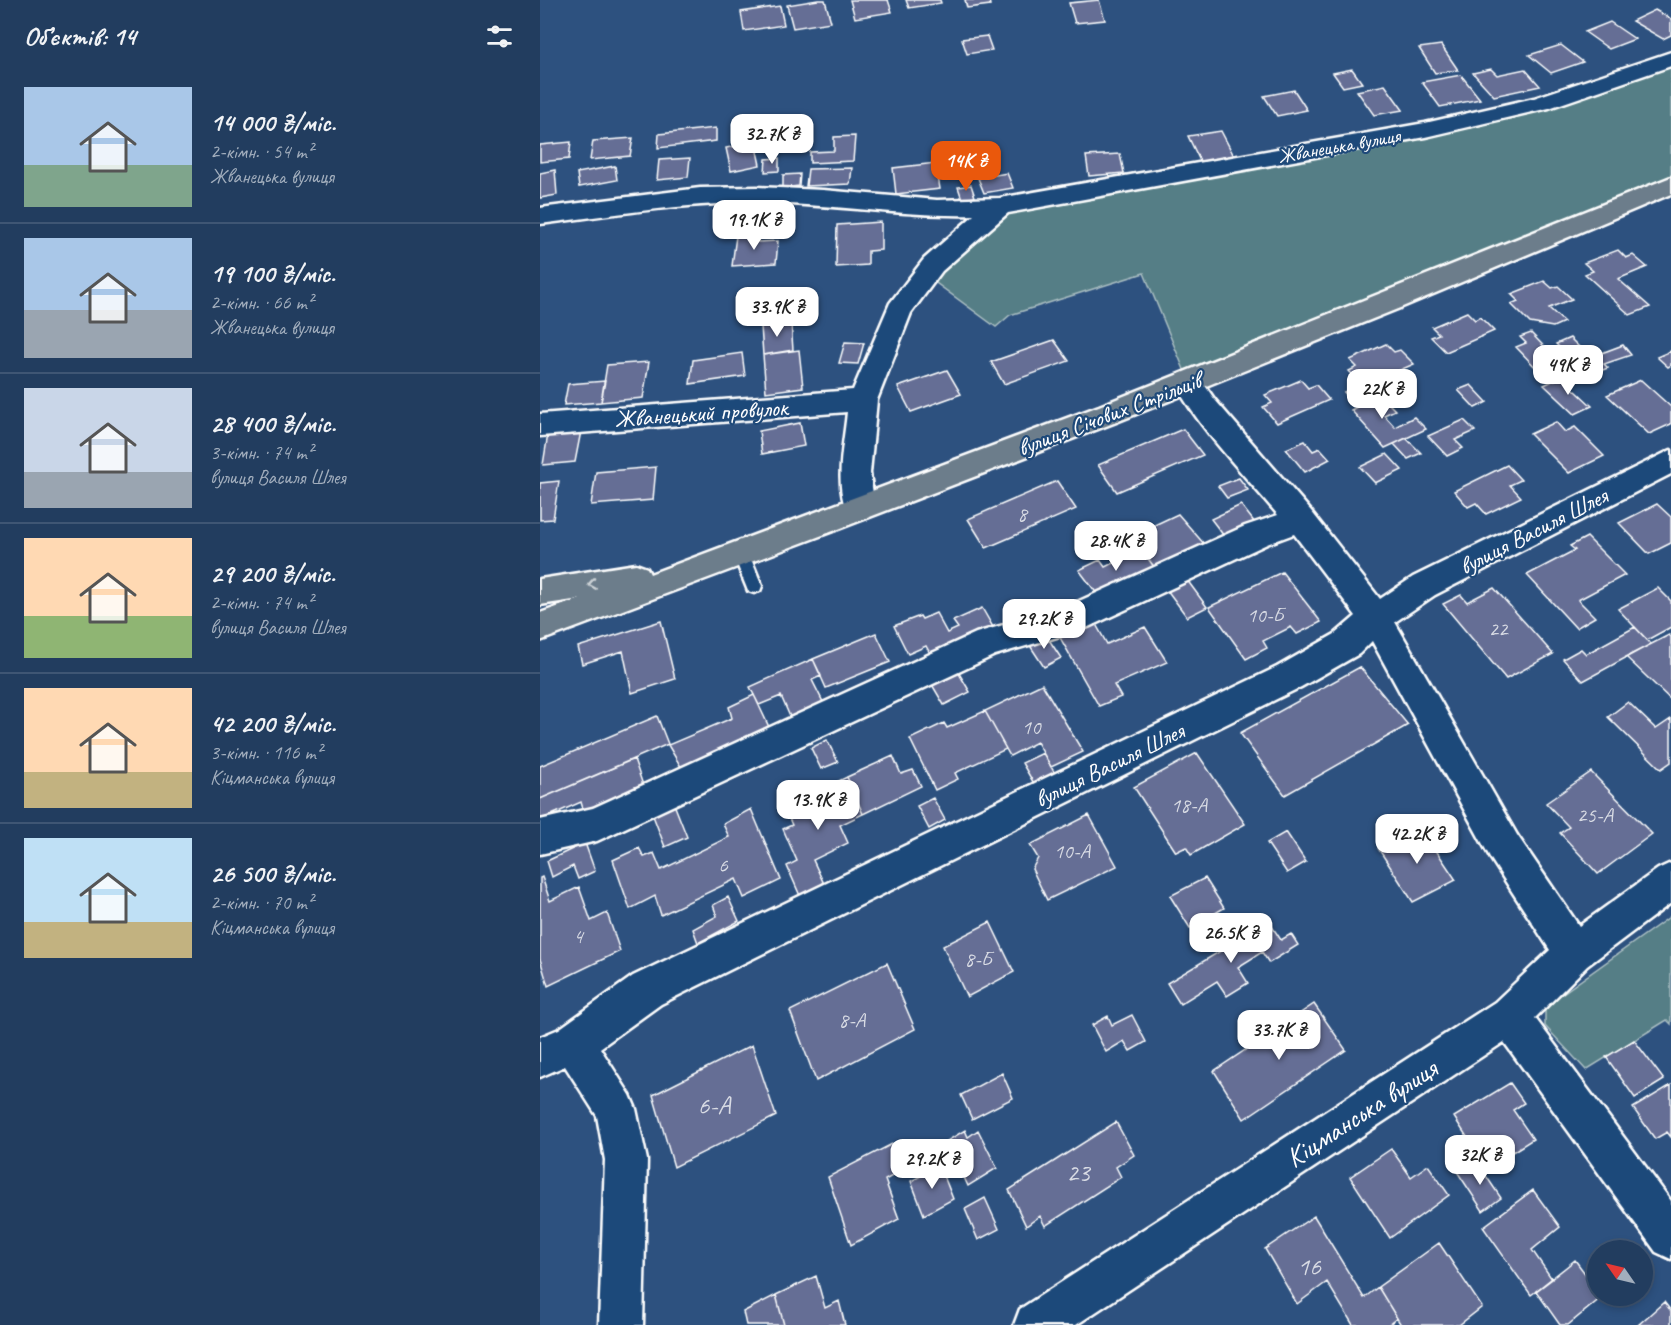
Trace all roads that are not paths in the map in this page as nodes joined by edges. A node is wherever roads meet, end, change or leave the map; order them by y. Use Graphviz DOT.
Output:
graph roads {
  1 [pos="1671,59"];
  2 [pos="1671,185"];
  3 [pos="1000,206"];
  4 [pos="540,216"];
  5 [pos="1189,384"];
  6 [pos="863,400"];
  7 [pos="540,425"];
  8 [pos="1671,461"];
  9 [pos="860,507"];
  10 [pos="1300,520"];
  11 [pos="741,554"];
  12 [pos="712,565"];
  13 [pos="754,586"];
  14 [pos="540,592"];
  15 [pos="1376,618"];
  16 [pos="540,627"];
  17 [pos="540,837"];
  18 [pos="1671,882"];
  19 [pos="1574,953"];
  20 [pos="1509,1016"];
  21 [pos="556,1050"];
  22 [pos="1671,1237"];
  23 [pos="621,1325"];
  24 [pos="1036,1325"];
  1 -- 3 [label="street, Жванецька вулиця"];
  2 -- 5 [label="main road, вулиця Січових Стрільців"];
  3 -- 4 [label="street, Жванецька вулиця"];
  3 -- 6 [label="street"];
  5 -- 9 [label="main road, вулиця Січових Стрільців"];
  5 -- 10 [label="street"];
  6 -- 7 [label="street, Жванецький провулок"];
  6 -- 9 [label="street"];
  8 -- 15 [label="street, вулиця Василя Шлея"];
  9 -- 11 [label="main road, вулиця Січових Стрільців"];
  10 -- 15 [label="street"];
  10 -- 17 [label="street"];
  11 -- 12 [label="main road, вулиця Січових Стрільців"];
  11 -- 13 [label="lane"];
  12 -- 14 [label="main road, one-way"];
  12 -- 16 [label="main road, вулиця Січових Стрільців"];
  15 -- 19 [label="street"];
  15 -- 21 [label="street, вулиця Василя Шлея"];
  18 -- 19 [label="street, Кіцманська вулиця"];
  19 -- 20 [label="street, Кіцманська вулиця"];
  20 -- 22 [label="street"];
  20 -- 24 [label="street, Кіцманська вулиця"];
  21 -- 23 [label="street"];
}
